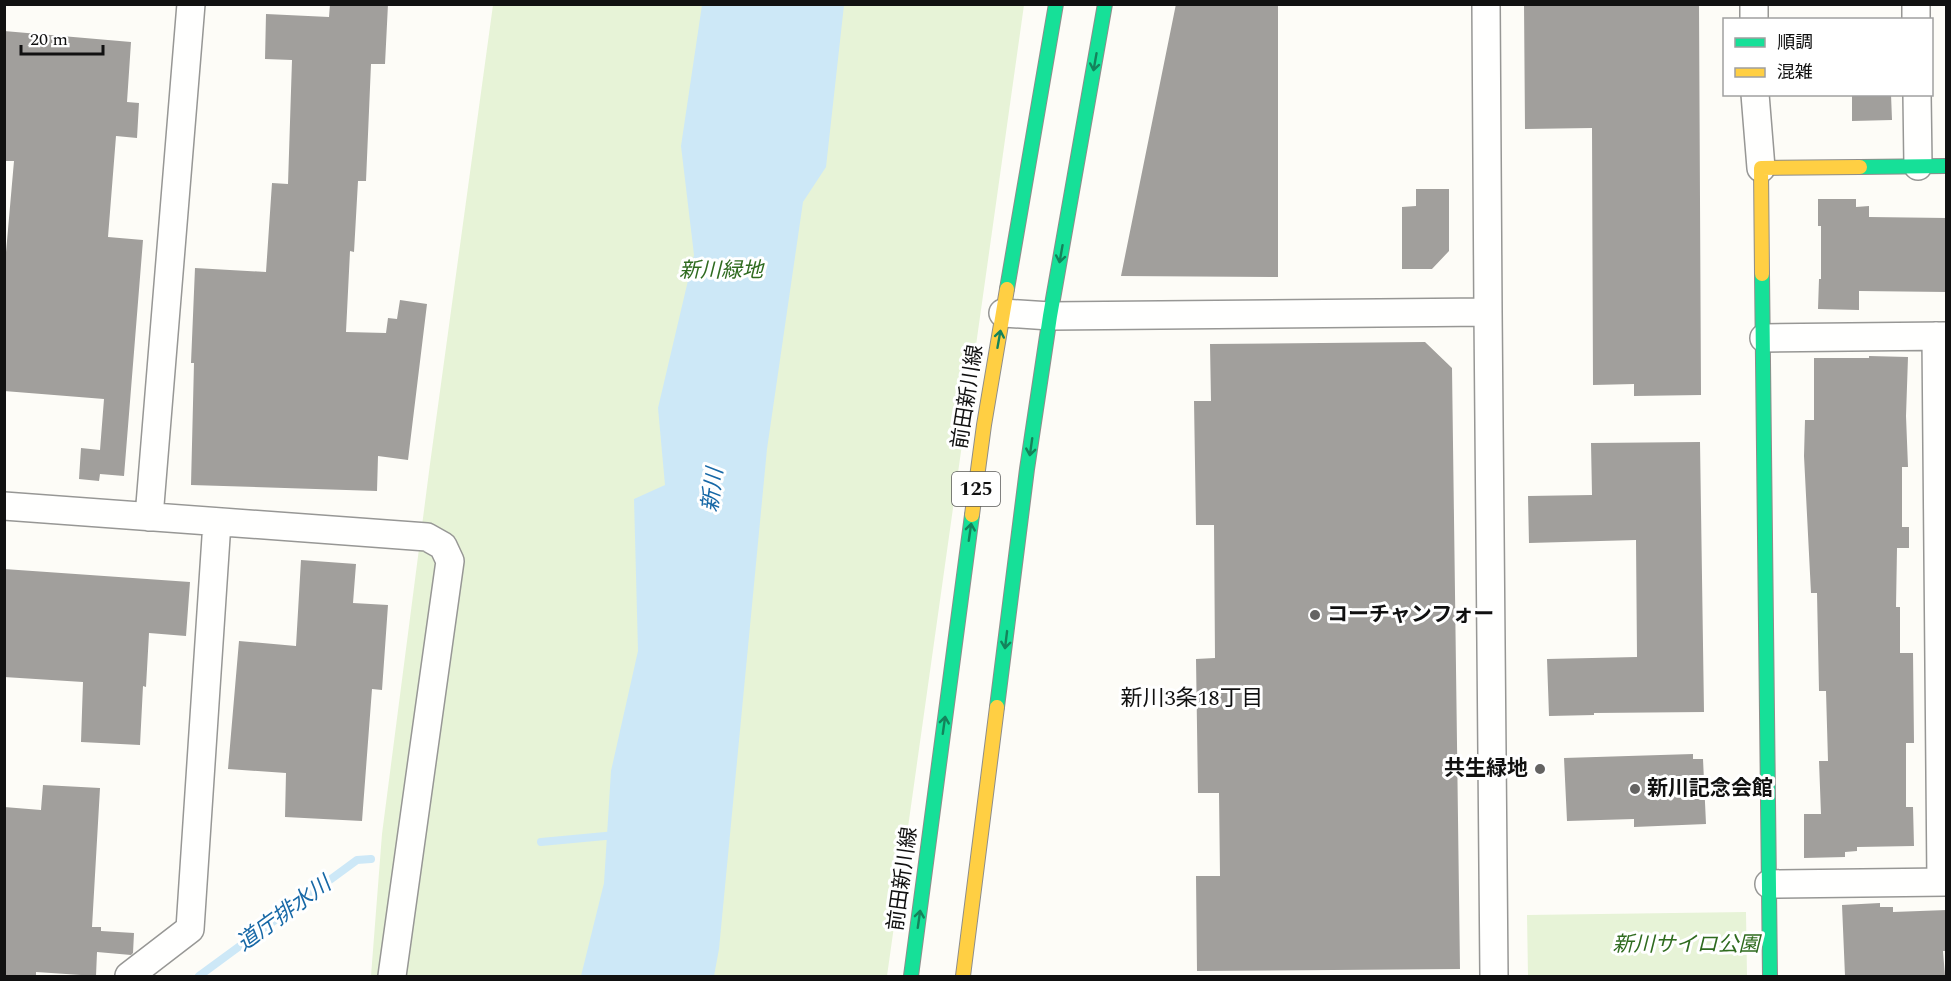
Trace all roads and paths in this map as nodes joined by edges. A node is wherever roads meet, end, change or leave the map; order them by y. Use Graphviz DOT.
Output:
graph roads {
  1 [pos="191,4"];
  2 [pos="1056,4"];
  3 [pos="1105,4"];
  4 [pos="1486,4"];
  5 [pos="1755,96"];
  6 [pos="1917,96"];
  7 [pos="1918,166"];
  8 [pos="1947,166"];
  9 [pos="1761,168"];
  10 [pos="1488,312"];
  11 [pos="1003,313"];
  12 [pos="1050,316"];
  13 [pos="1941,336"];
  14 [pos="1764,338"];
  15 [pos="4,506"];
  16 [pos="149,517"];
  17 [pos="217,522"];
  18 [pos="1944,882"];
  19 [pos="1769,884"];
  20 [pos="129,976"];
  21 [pos="392,976"];
  22 [pos="911,976"];
  23 [pos="963,976"];
  24 [pos="1494,976"];
  25 [pos="1770,976"];
  1 -- 16 [label="street"];
  2 -- 11 [label="main road, 前田新川線 / 125"];
  3 -- 12 [label="main road, 125, one-way"];
  4 -- 10 [label="street"];
  5 -- 9 [label="street"];
  6 -- 7 [label="street"];
  7 -- 8 [label="main road"];
  7 -- 9 [label="main road"];
  9 -- 14 [label="main road"];
  10 -- 12 [label="street"];
  10 -- 24 [label="street"];
  11 -- 12 [label="street"];
  22 -- 11 [label="main road, 前田新川線 / 125, one-way"];
  12 -- 23 [label="main road, 125, one-way"];
  13 -- 14 [label="street"];
  13 -- 18 [label="street"];
  14 -- 19 [label="main road"];
  15 -- 16 [label="street"];
  16 -- 17 [label="street"];
  17 -- 20 [label="street"];
  17 -- 21 [label="street"];
  18 -- 19 [label="street"];
  19 -- 25 [label="main road"];
}
